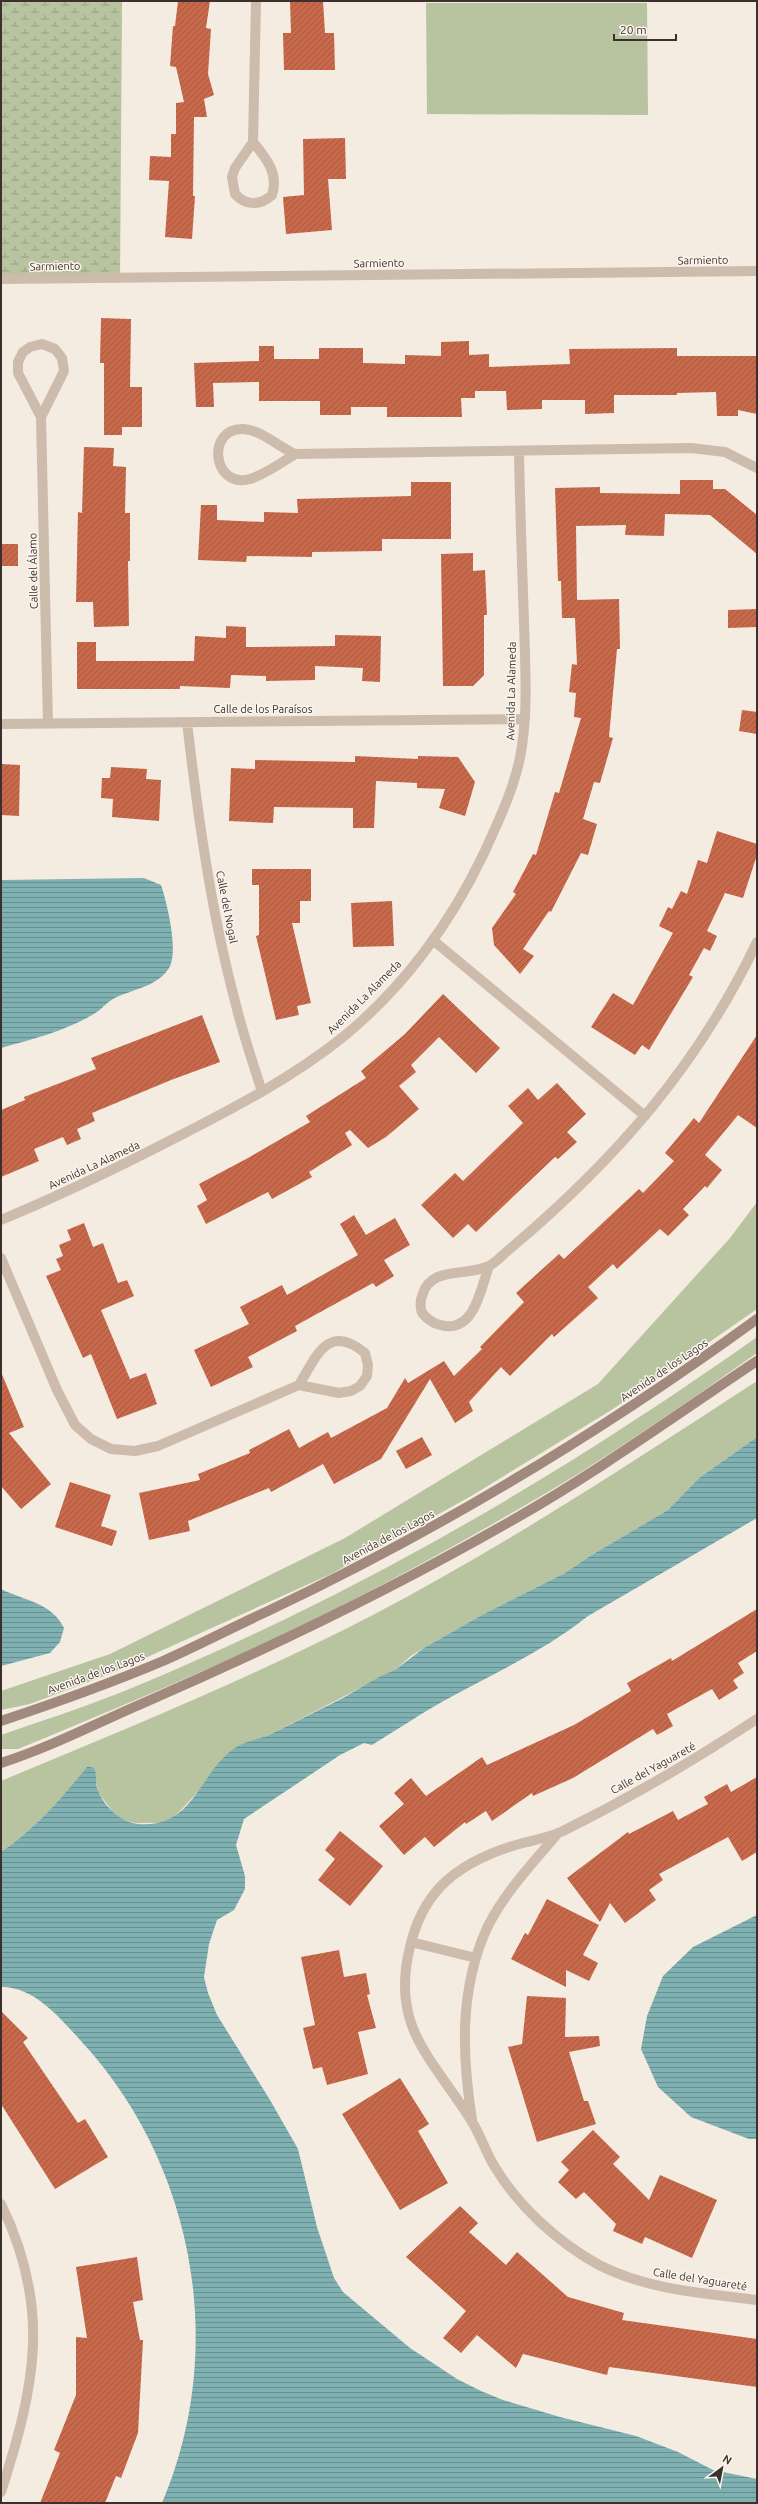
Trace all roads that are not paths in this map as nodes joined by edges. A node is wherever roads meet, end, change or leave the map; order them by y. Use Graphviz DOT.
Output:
graph roads {
  1 [pos="256,1"];
  2 [pos="253,142"];
  3 [pos="757,271"];
  4 [pos="1,279"];
  5 [pos="41,417"];
  6 [pos="519,451"];
  7 [pos="295,454"];
  8 [pos="757,468"];
  9 [pos="525,719"];
  10 [pos="187,722"];
  11 [pos="1,724"];
  12 [pos="48,724"];
  13 [pos="434,941"];
  14 [pos="757,942"];
  15 [pos="262,1092"];
  16 [pos="646,1116"];
  17 [pos="1,1220"];
  18 [pos="1,1258"];
  19 [pos="489,1266"];
  20 [pos="757,1319"];
  21 [pos="757,1361"];
  22 [pos="299,1385"];
  23 [pos="1,1715"];
  24 [pos="18,1715"];
  25 [pos="757,1719"];
  26 [pos="1,1720"];
  27 [pos="1,1763"];
  28 [pos="558,1833"];
  29 [pos="411,1942"];
  30 [pos="476,1958"];
  31 [pos="472,2121"];
  32 [pos="1,2204"];
  33 [pos="757,2300"];
  34 [pos="1,2492"];
  1 -- 2 [label="street"];
  2 -- 2 [label="street"];
  3 -- 4 [label="street, Sarmiento"];
  5 -- 5 [label="street, Calle del Álamo"];
  5 -- 12 [label="street, Calle del Álamo"];
  6 -- 7 [label="street"];
  6 -- 8 [label="street"];
  6 -- 9 [label="street, Avenida La Alameda"];
  7 -- 7 [label="street"];
  9 -- 10 [label="street, Calle de los Paraísos"];
  9 -- 13 [label="street, Avenida La Alameda"];
  10 -- 12 [label="street, Calle de los Paraísos"];
  10 -- 15 [label="street, Calle del Nogal"];
  11 -- 12 [label="street, Calle de los Paraísos"];
  13 -- 15 [label="street, Avenida La Alameda"];
  13 -- 16 [label="street"];
  14 -- 16 [label="street"];
  15 -- 17 [label="street, Avenida La Alameda"];
  16 -- 19 [label="street"];
  18 -- 22 [label="street"];
  19 -- 19 [label="street"];
  20 -- 24 [label="street, Avenida de los Lagos"];
  21 -- 27 [label="street"];
  22 -- 22 [label="street"];
  23 -- 24 [label="street"];
  24 -- 26 [label="street, Avenida de los Lagos"];
  25 -- 28 [label="street, Calle del Yaguareté"];
  28 -- 29 [label="street, Calle del Yaguareté"];
  28 -- 30 [label="street, Calle del Yaguareté"];
  29 -- 30 [label="street"];
  29 -- 31 [label="street, Calle del Yaguareté"];
  30 -- 31 [label="street, Calle del Yaguareté"];
  31 -- 33 [label="street, Calle del Yaguareté"];
  32 -- 34 [label="street"];
}
